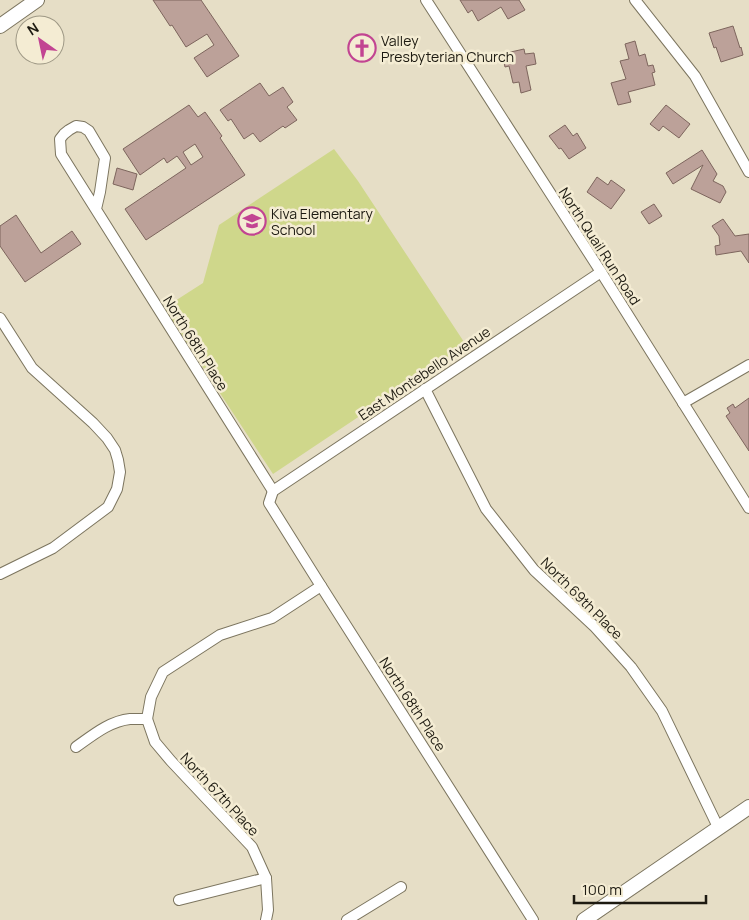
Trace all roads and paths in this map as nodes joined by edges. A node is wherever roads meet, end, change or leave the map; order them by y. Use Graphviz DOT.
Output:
graph roads {
  1 [pos="38,0"];
  2 [pos="426,0"];
  3 [pos="635,0"];
  4 [pos="0,26"];
  5 [pos="749,172"];
  6 [pos="96,210"];
  7 [pos="601,272"];
  8 [pos="0,318"];
  9 [pos="749,365"];
  10 [pos="426,389"];
  11 [pos="683,404"];
  12 [pos="272,491"];
  13 [pos="749,508"];
  14 [pos="0,574"];
  15 [pos="321,586"];
  16 [pos="146,719"];
  17 [pos="76,747"];
  18 [pos="749,807"];
  19 [pos="718,827"];
  20 [pos="266,878"];
  21 [pos="401,887"];
  22 [pos="179,900"];
  23 [pos="266,920"];
  24 [pos="348,920"];
  25 [pos="533,920"];
  26 [pos="584,920"];
  1 -- 4 [label="street"];
  2 -- 7 [label="street, North Quail Run Road"];
  3 -- 5 [label="street"];
  6 -- 6 [label="street, North 68th Place"];
  6 -- 12 [label="street, North 68th Place"];
  7 -- 10 [label="street, East Montebello Avenue"];
  7 -- 11 [label="street, North Quail Run Road"];
  8 -- 14 [label="street"];
  9 -- 11 [label="street"];
  10 -- 12 [label="street, East Montebello Avenue"];
  10 -- 19 [label="street, North 69th Place"];
  11 -- 13 [label="street, North Quail Run Road"];
  12 -- 15 [label="street, North 68th Place"];
  15 -- 16 [label="street"];
  15 -- 25 [label="street, North 68th Place"];
  16 -- 17 [label="street"];
  16 -- 20 [label="street, North 67th Place"];
  18 -- 19 [label="street"];
  19 -- 26 [label="street"];
  20 -- 22 [label="street"];
  20 -- 23 [label="street, North 67th Place"];
  21 -- 24 [label="street"];
}
